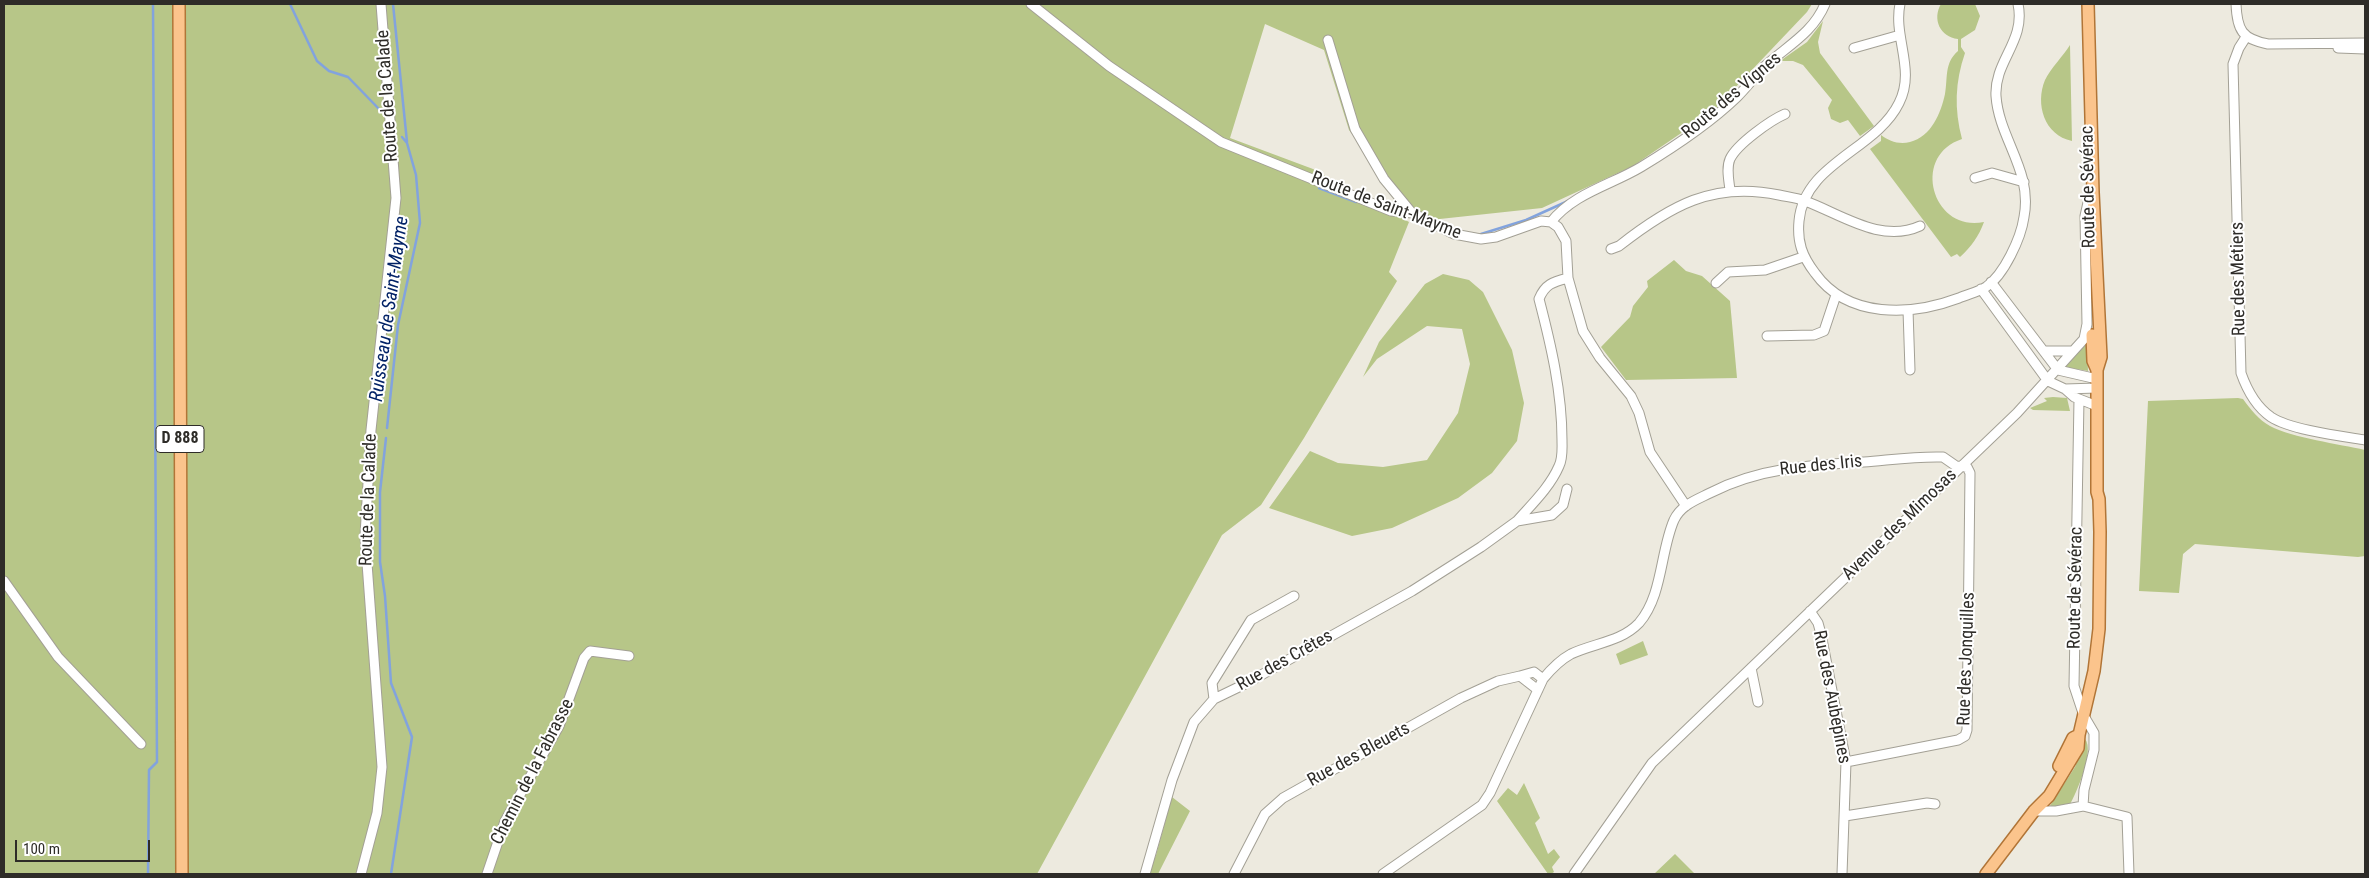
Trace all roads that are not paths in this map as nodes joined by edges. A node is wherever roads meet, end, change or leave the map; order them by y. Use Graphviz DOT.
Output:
graph roads {
  1 [pos="179,4"];
  2 [pos="381,4"];
  3 [pos="1031,4"];
  4 [pos="1825,4"];
  5 [pos="1900,4"];
  6 [pos="2018,4"];
  7 [pos="2084,4"];
  8 [pos="2088,4"];
  9 [pos="2236,4"];
  10 [pos="1900,35"];
  11 [pos="2246,37"];
  12 [pos="1328,40"];
  13 [pos="2365,42"];
  14 [pos="2331,44"];
  15 [pos="1854,48"];
  16 [pos="2365,49"];
  17 [pos="1786,114"];
  18 [pos="1975,178"];
  19 [pos="2024,182"];
  20 [pos="1730,190"];
  21 [pos="2089,198"];
  22 [pos="1804,200"];
  23 [pos="1412,213"];
  24 [pos="1551,222"];
  25 [pos="1920,226"];
  26 [pos="1611,249"];
  27 [pos="1803,257"];
  28 [pos="1568,278"];
  29 [pos="1991,282"];
  30 [pos="1716,283"];
  31 [pos="1981,289"];
  32 [pos="1836,295"];
  33 [pos="1908,310"];
  34 [pos="1767,336"];
  35 [pos="2044,351"];
  36 [pos="2073,351"];
  37 [pos="1910,370"];
  38 [pos="2058,370"];
  39 [pos="2097,379"];
  40 [pos="2048,380"];
  41 [pos="2065,389"];
  42 [pos="2079,399"];
  43 [pos="2097,406"];
  44 [pos="2365,440"];
  45 [pos="1961,466"];
  46 [pos="1567,489"];
  47 [pos="1686,506"];
  48 [pos="1517,521"];
  49 [pos="4,580"];
  50 [pos="1294,596"];
  51 [pos="1810,611"];
  52 [pos="628,656"];
  53 [pos="1751,668"];
  54 [pos="1520,676"];
  55 [pos="1543,679"];
  56 [pos="1538,690"];
  57 [pos="1214,699"];
  58 [pos="1758,702"];
  59 [pos="2084,716"];
  60 [pos="141,744"];
  61 [pos="1846,762"];
  62 [pos="1935,804"];
  63 [pos="2083,806"];
  64 [pos="2034,811"];
  65 [pos="1845,816"];
  66 [pos="182,874"];
  67 [pos="361,874"];
  68 [pos="486,874"];
  69 [pos="1145,874"];
  70 [pos="1234,874"];
  71 [pos="1383,874"];
  72 [pos="1574,874"];
  73 [pos="1842,874"];
  74 [pos="1986,874"];
  75 [pos="2130,874"];
  1 -- 66 [label="main road, D 888"];
  2 -- 67 [label="street, Route de la Calade"];
  3 -- 23 [label="street, Route de Saint-Mayme"];
  4 -- 24 [label="street, Route des Vignes"];
  5 -- 10 [label="street"];
  6 -- 19 [label="street"];
  7 -- 21 [label="main road, Route de Sévérac"];
  8 -- 39 [label="main road, Route de Sévérac"];
  9 -- 11 [label="street"];
  10 -- 15 [label="street"];
  10 -- 22 [label="street"];
  11 -- 14 [label="street"];
  11 -- 44 [label="street, Rue des Métiers"];
  12 -- 23 [label="street"];
  13 -- 14 [label="street"];
  14 -- 16 [label="street"];
  17 -- 20 [label="street"];
  18 -- 19 [label="street"];
  19 -- 29 [label="street"];
  20 -- 22 [label="street"];
  20 -- 26 [label="street"];
  21 -- 36 [label="street, Avenue des Mimosas"];
  21 -- 39 [label="main road, Route de Sévérac"];
  22 -- 25 [label="street"];
  22 -- 27 [label="street"];
  23 -- 24 [label="street, Route de Saint-Mayme"];
  24 -- 28 [label="street"];
  27 -- 30 [label="street"];
  27 -- 32 [label="street"];
  28 -- 47 [label="street"];
  28 -- 48 [label="street, Rue des Crêtes"];
  29 -- 31 [label="street"];
  29 -- 35 [label="street"];
  31 -- 33 [label="street"];
  31 -- 40 [label="street"];
  32 -- 33 [label="street"];
  32 -- 34 [label="street"];
  33 -- 37 [label="street"];
  35 -- 36 [label="street"];
  35 -- 38 [label="street"];
  36 -- 38 [label="street, Avenue des Mimosas"];
  38 -- 39 [label="street"];
  38 -- 40 [label="street, Avenue des Mimosas"];
  39 -- 41 [label="street"];
  39 -- 43 [label="main road, Route de Sévérac"];
  40 -- 41 [label="street"];
  40 -- 45 [label="street, Avenue des Mimosas"];
  41 -- 42 [label="street"];
  42 -- 43 [label="street"];
  42 -- 59 [label="street, Route de Sévérac"];
  43 -- 59 [label="main road, Route de Sévérac"];
  45 -- 47 [label="street, Rue des Iris"];
  45 -- 51 [label="street, Avenue des Mimosas"];
  45 -- 61 [label="street, Rue des Jonquilles"];
  46 -- 48 [label="street, Rue des Crêtes"];
  47 -- 55 [label="street"];
  48 -- 57 [label="street, Rue des Crêtes"];
  49 -- 60 [label="street"];
  50 -- 57 [label="street"];
  51 -- 53 [label="street, Avenue des Mimosas"];
  51 -- 61 [label="street, Rue des Aubépines"];
  52 -- 68 [label="street, Chemin de la Fabrasse"];
  53 -- 58 [label="street"];
  53 -- 72 [label="street, Avenue des Mimosas"];
  54 -- 55 [label="street, Rue des Bleuets"];
  54 -- 56 [label="street"];
  54 -- 70 [label="street, Rue des Bleuets"];
  55 -- 56 [label="street"];
  56 -- 71 [label="street"];
  57 -- 69 [label="street, Rue des Crêtes"];
  59 -- 63 [label="street"];
  59 -- 64 [label="main road, Route de Sévérac"];
  61 -- 65 [label="street, Rue des Aubépines"];
  62 -- 65 [label="street"];
  63 -- 64 [label="street"];
  63 -- 75 [label="street"];
  64 -- 74 [label="main road, Route de Sévérac"];
  65 -- 73 [label="street, Rue des Aubépines"];
}
